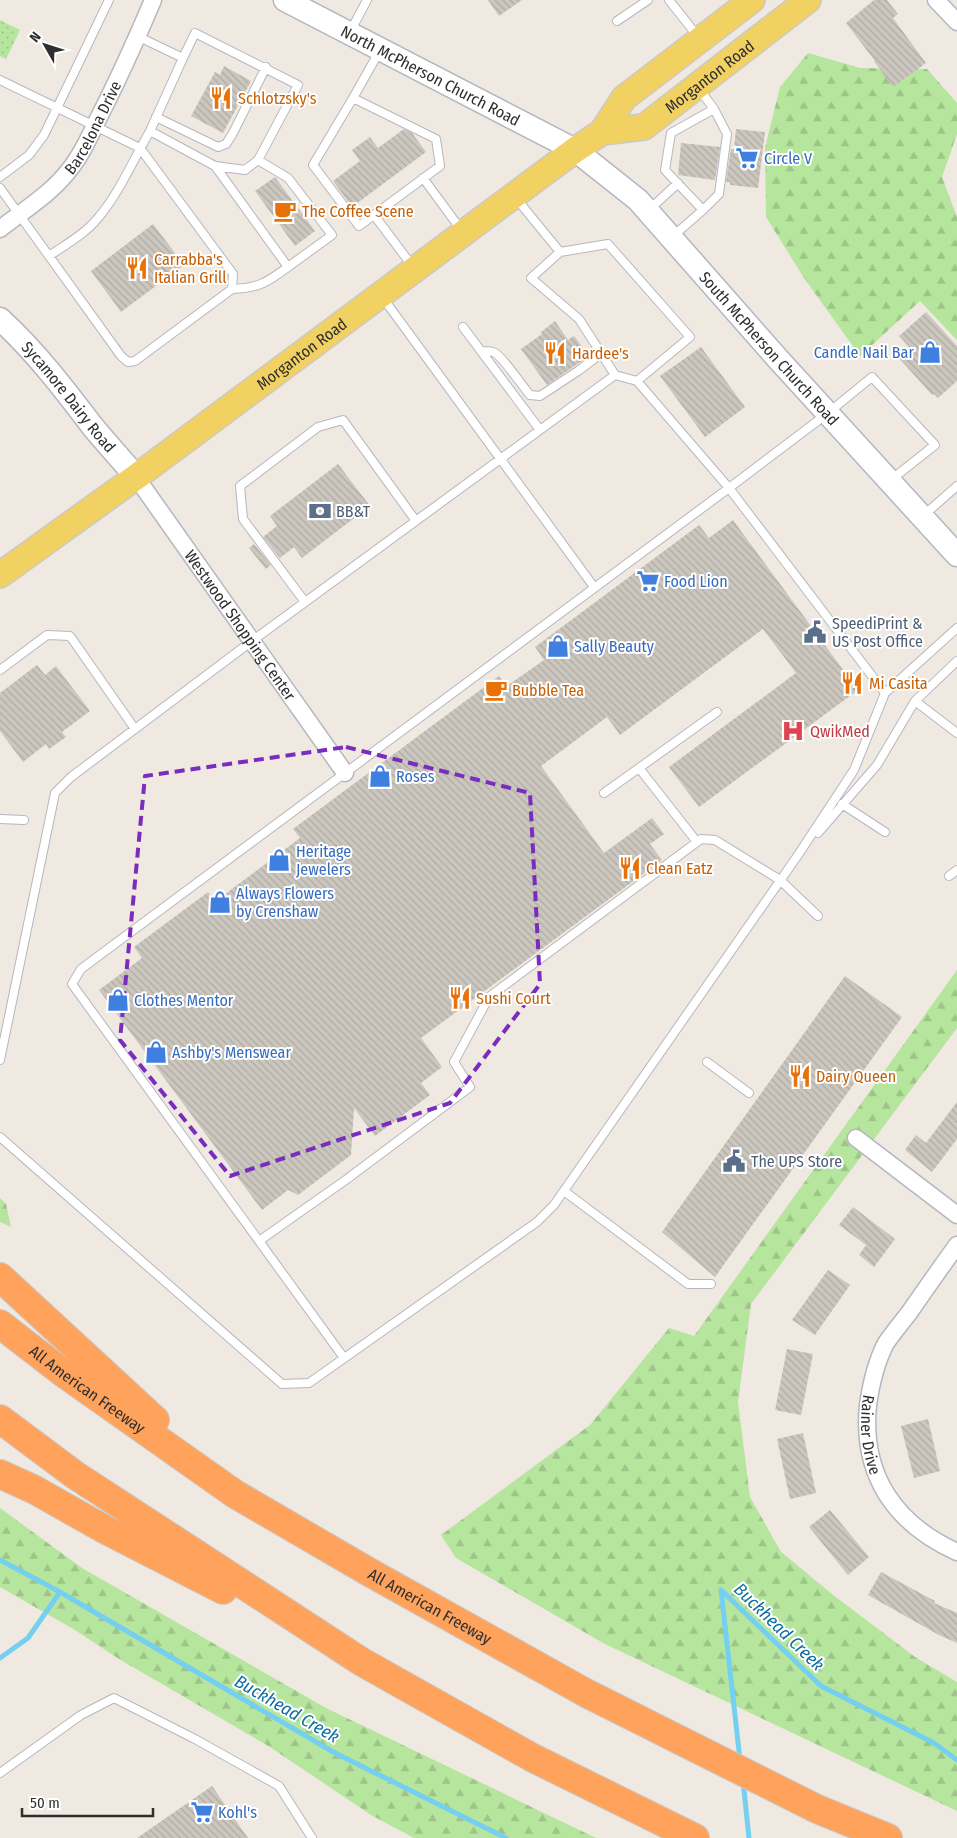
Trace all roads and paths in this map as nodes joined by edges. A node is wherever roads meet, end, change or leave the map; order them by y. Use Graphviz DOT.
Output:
graph roads {
  1 [pos="109,0"];
  2 [pos="153,0"];
  3 [pos="285,0"];
  4 [pos="367,0"];
  5 [pos="648,0"];
  6 [pos="669,0"];
  7 [pos="752,0"];
  8 [pos="808,0"];
  9 [pos="936,0"];
  10 [pos="617,21"];
  11 [pos="957,22"];
  12 [pos="350,33"];
  13 [pos="137,36"];
  14 [pos="700,40"];
  15 [pos="380,49"];
  16 [pos="183,58"];
  17 [pos="266,68"];
  18 [pos="0,80"];
  19 [pos="697,86"];
  20 [pos="353,98"];
  21 [pos="56,108"];
  22 [pos="714,109"];
  23 [pos="156,117"];
  24 [pos="673,119"];
  25 [pos="95,125"];
  26 [pos="150,131"];
  27 [pos="602,132"];
  28 [pos="140,148"];
  29 [pos="575,150"];
  30 [pos="258,160"];
  31 [pos="215,166"];
  32 [pos="0,177"];
  33 [pos="423,178"];
  34 [pos="678,184"];
  35 [pos="0,188"];
  36 [pos="514,196"];
  37 [pos="703,210"];
  38 [pos="647,211"];
  39 [pos="19,215"];
  40 [pos="374,215"];
  41 [pos="0,229"];
  42 [pos="463,234"];
  43 [pos="672,238"];
  44 [pos="560,252"];
  45 [pos="49,256"];
  46 [pos="288,267"];
  47 [pos="415,270"];
  48 [pos="232,289"];
  49 [pos="380,295"];
  50 [pos="0,319"];
  51 [pos="463,327"];
  52 [pos="481,351"];
  53 [pos="602,353"];
  54 [pos="615,375"];
  55 [pos="637,381"];
  56 [pos="828,413"];
  57 [pos="540,430"];
  58 [pos="499,460"];
  59 [pos="136,477"];
  60 [pos="890,481"];
  61 [pos="957,486"];
  62 [pos="729,488"];
  63 [pos="922,517"];
  64 [pos="416,521"];
  65 [pos="957,555"];
  66 [pos="0,575"];
  67 [pos="594,587"];
  68 [pos="305,602"];
  69 [pos="957,628"];
  70 [pos="252,641"];
  71 [pos="957,661"];
  72 [pos="0,670"];
  73 [pos="885,693"];
  74 [pos="915,701"];
  75 [pos="717,712"];
  76 [pos="135,729"];
  77 [pos="957,733"];
  78 [pos="639,768"];
  79 [pos="345,773"];
  80 [pos="604,793"];
  81 [pos="842,804"];
  82 [pos="0,819"];
  83 [pos="24,820"];
  84 [pos="885,832"];
  85 [pos="697,842"];
  86 [pos="798,855"];
  87 [pos="957,870"];
  88 [pos="949,876"];
  89 [pos="780,880"];
  90 [pos="818,916"];
  91 [pos="0,1060"];
  92 [pos="708,1062"];
  93 [pos="749,1093"];
  94 [pos="0,1137"];
  95 [pos="856,1138"];
  96 [pos="564,1191"];
  97 [pos="957,1215"];
  98 [pos="259,1241"];
  99 [pos="957,1245"];
  100 [pos="0,1277"];
  101 [pos="711,1284"];
  102 [pos="0,1324"];
  103 [pos="344,1358"];
  104 [pos="0,1419"];
  105 [pos="0,1474"];
  106 [pos="235,1494"];
  107 [pos="957,1552"];
  108 [pos="362,1662"];
  109 [pos="0,1773"];
  110 [pos="312,1838"];
  111 [pos="695,1838"];
  112 [pos="888,1838"];
  1 -- 21 [label="lane"];
  2 -- 13 [label="street, Barcelona Drive"];
  3 -- 12 [label="main road, North McPherson Church Road"];
  4 -- 12 [label="lane"];
  5 -- 10 [label="lane"];
  6 -- 14 [label="lane"];
  7 -- 14 [label="main road, Morganton Road"];
  8 -- 19 [label="main road, Morganton Road"];
  9 -- 11 [label="street"];
  12 -- 15 [label="main road, North McPherson Church Road"];
  13 -- 16 [label="lane"];
  13 -- 25 [label="street, Barcelona Drive"];
  14 -- 27 [label="main road, Morganton Road"];
  15 -- 20 [label="lane"];
  15 -- 29 [label="main road, North McPherson Church Road"];
  16 -- 17 [label="lane"];
  16 -- 23 [label="lane"];
  17 -- 23 [label="lane"];
  17 -- 30 [label="lane"];
  18 -- 21 [label="lane"];
  19 -- 22 [label="lane"];
  19 -- 24 [label="main road, Morganton Road"];
  20 -- 33 [label="lane"];
  20 -- 40 [label="lane"];
  21 -- 25 [label="lane"];
  21 -- 32 [label="lane"];
  22 -- 24 [label="lane"];
  22 -- 37 [label="lane"];
  23 -- 26 [label="lane"];
  24 -- 27 [label="main road, Morganton Road"];
  24 -- 34 [label="lane"];
  25 -- 28 [label="lane"];
  25 -- 39 [label="street, Barcelona Drive"];
  26 -- 28 [label="lane"];
  26 -- 31 [label="lane"];
  27 -- 29 [label="main road, Morganton Road"];
  28 -- 45 [label="lane"];
  28 -- 48 [label="lane"];
  29 -- 36 [label="main road, Morganton Road"];
  29 -- 38 [label="main road, South McPherson Church Road"];
  30 -- 31 [label="lane"];
  30 -- 46 [label="lane"];
  31 -- 46 [label="lane"];
  33 -- 40 [label="lane"];
  33 -- 42 [label="lane"];
  34 -- 37 [label="lane"];
  34 -- 38 [label="lane"];
  35 -- 39 [label="lane"];
  36 -- 42 [label="main road, Morganton Road"];
  36 -- 44 [label="lane"];
  37 -- 43 [label="lane"];
  38 -- 43 [label="main road, South McPherson Church Road"];
  39 -- 41 [label="street, Barcelona Drive"];
  39 -- 45 [label="lane"];
  40 -- 47 [label="lane"];
  42 -- 47 [label="main road, Morganton Road"];
  43 -- 56 [label="main road, South McPherson Church Road"];
  44 -- 53 [label="lane"];
  44 -- 55 [label="lane"];
  45 -- 48 [label="lane"];
  46 -- 48 [label="lane"];
  47 -- 49 [label="main road, Morganton Road"];
  49 -- 58 [label="lane"];
  49 -- 59 [label="main road, Morganton Road"];
  50 -- 59 [label="main road, Sycamore Dairy Road"];
  51 -- 52 [label="lane"];
  52 -- 53 [label="lane"];
  52 -- 57 [label="lane"];
  53 -- 54 [label="lane"];
  54 -- 55 [label="lane"];
  54 -- 57 [label="lane"];
  55 -- 62 [label="lane"];
  56 -- 60 [label="main road, South McPherson Church Road"];
  56 -- 60 [label="lane"];
  56 -- 62 [label="lane"];
  57 -- 58 [label="lane"];
  58 -- 64 [label="lane"];
  58 -- 67 [label="lane"];
  59 -- 66 [label="main road, Morganton Road"];
  59 -- 70 [label="street, Westwood Shopping Center"];
  60 -- 63 [label="main road, South McPherson Church Road"];
  61 -- 63 [label="lane"];
  62 -- 67 [label="lane"];
  62 -- 73 [label="lane"];
  63 -- 65 [label="main road, South McPherson Church Road"];
  64 -- 68 [label="lane"];
  64 -- 68 [label="lane"];
  67 -- 79 [label="lane"];
  68 -- 70 [label="lane"];
  69 -- 73 [label="lane"];
  70 -- 76 [label="lane"];
  70 -- 79 [label="street, Westwood Shopping Center"];
  71 -- 74 [label="lane"];
  72 -- 76 [label="lane"];
  73 -- 86 [label="lane"];
  74 -- 77 [label="lane"];
  74 -- 81 [label="lane"];
  75 -- 78 [label="lane"];
  76 -- 91 [label="lane"];
  78 -- 80 [label="lane"];
  78 -- 85 [label="lane"];
  79 -- 98 [label="lane"];
  81 -- 84 [label="lane"];
  81 -- 86 [label="lane"];
  82 -- 83 [label="lane"];
  85 -- 89 [label="lane"];
  85 -- 98 [label="lane"];
  86 -- 89 [label="lane"];
  87 -- 88 [label="lane"];
  89 -- 90 [label="lane"];
  89 -- 96 [label="lane"];
  92 -- 93 [label="lane"];
  94 -- 103 [label="lane"];
  95 -- 97 [label="street"];
  96 -- 101 [label="lane"];
  96 -- 103 [label="lane"];
  98 -- 103 [label="lane"];
  99 -- 107 [label="street, Rainer Drive"];
  100 -- 106 [label="highway"];
  102 -- 106 [label="highway, All American Freeway"];
  104 -- 108 [label="highway"];
  105 -- 108 [label="highway"];
  106 -- 112 [label="highway, All American Freeway"];
  108 -- 111 [label="highway"];
  109 -- 110 [label="lane"];
}
